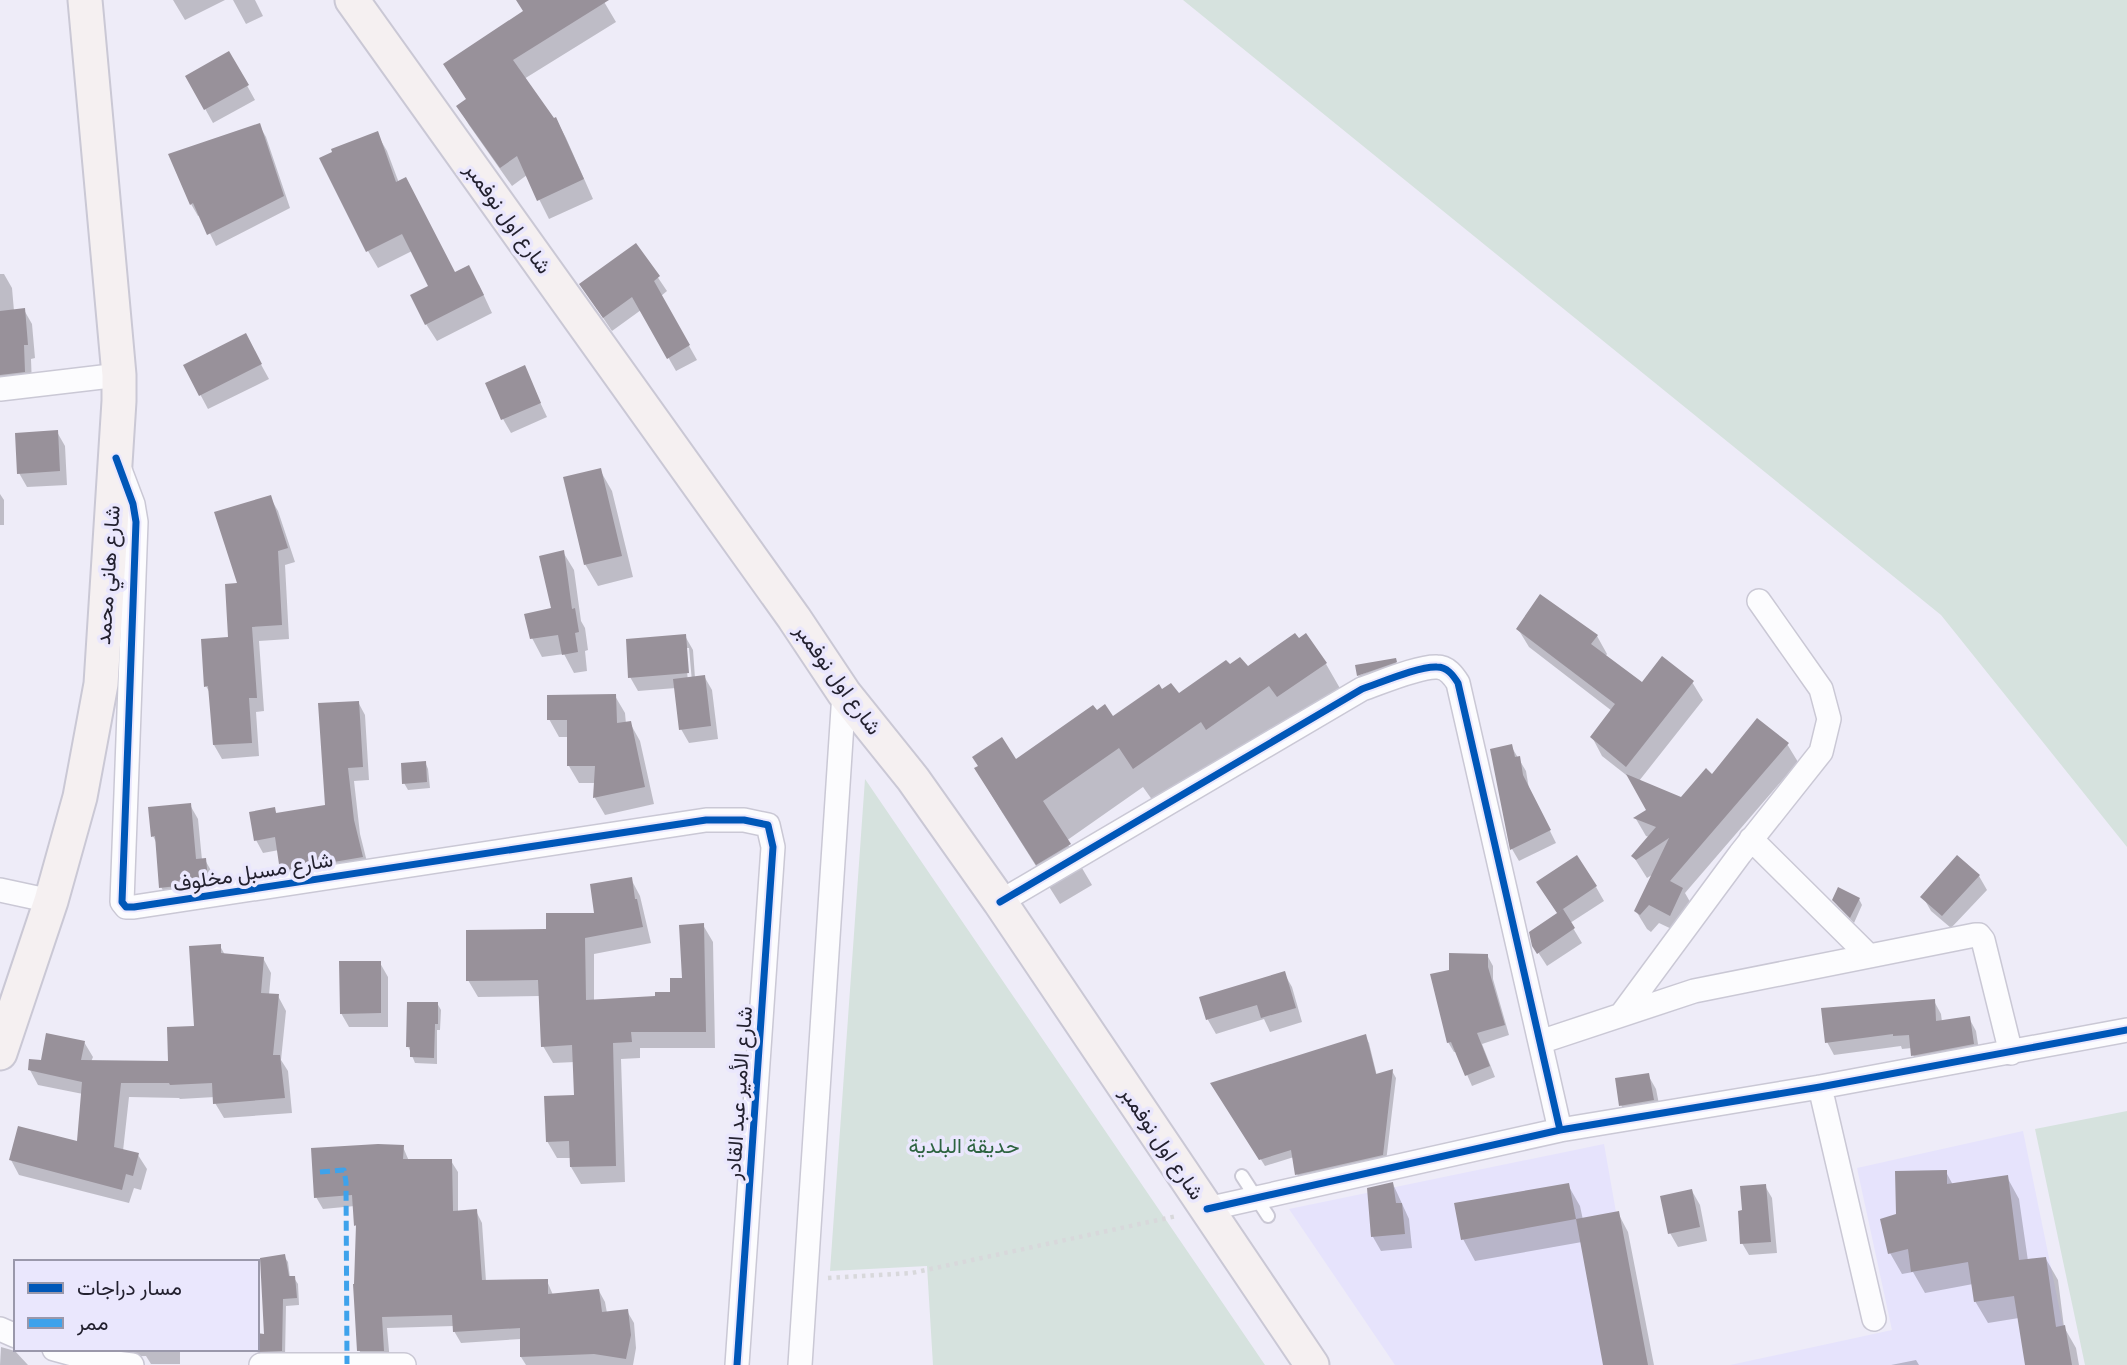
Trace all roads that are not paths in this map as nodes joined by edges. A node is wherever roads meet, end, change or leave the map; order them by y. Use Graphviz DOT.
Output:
graph roads {
  1 [pos="85,0"];
  2 [pos="352,0"];
  3 [pos="119,375"];
  4 [pos="0,389"];
  5 [pos="116,458"];
  6 [pos="1759,601"];
  7 [pos="844,693"];
  8 [pos="768,825"];
  9 [pos="1751,839"];
  10 [pos="0,890"];
  11 [pos="51,901"];
  12 [pos="1000,902"];
  13 [pos="1869,956"];
  14 [pos="1621,1015"];
  15 [pos="2127,1030"];
  16 [pos="1540,1042"];
  17 [pos="0,1053"];
  18 [pos="2011,1053"];
  19 [pos="1820,1087"];
  20 [pos="1560,1130"];
  21 [pos="1242,1176"];
  22 [pos="1262,1207"];
  23 [pos="1207,1209"];
  24 [pos="1874,1319"];
  25 [pos="62,1351"];
  26 [pos="132,1365"];
  27 [pos="261,1365"];
  28 [pos="404,1365"];
  29 [pos="737,1365"];
  30 [pos="800,1365"];
  31 [pos="1312,1365"];
  1 -- 3 [label="main road, شارع هاني محمد"];
  2 -- 7 [label="main road, شارع اول نوفمبر"];
  3 -- 4 [label="street"];
  3 -- 5 [label="main road, شارع هاني محمد"];
  5 -- 8 [label="street, شارع مسبل مخلوف"];
  5 -- 11 [label="main road, شارع هاني محمد"];
  6 -- 9 [label="street"];
  7 -- 12 [label="main road, شارع اول نوفمبر"];
  7 -- 30 [label="street"];
  8 -- 29 [label="street, شارع الأمير عبد القادر"];
  9 -- 13 [label="street"];
  9 -- 14 [label="street"];
  10 -- 11 [label="street"];
  11 -- 17 [label="main road, شارع هاني محمد"];
  12 -- 16 [label="street"];
  12 -- 23 [label="main road, شارع اول نوفمبر"];
  13 -- 14 [label="street"];
  13 -- 18 [label="street"];
  14 -- 16 [label="street"];
  15 -- 18 [label="street"];
  16 -- 20 [label="street"];
  18 -- 19 [label="street"];
  19 -- 20 [label="street"];
  19 -- 24 [label="street"];
  20 -- 22 [label="street"];
  21 -- 22 [label="lane"];
  22 -- 23 [label="street"];
  23 -- 31 [label="main road, شارع اول نوفمبر"];
  25 -- 26 [label="street"];
  27 -- 28 [label="street"];
}
